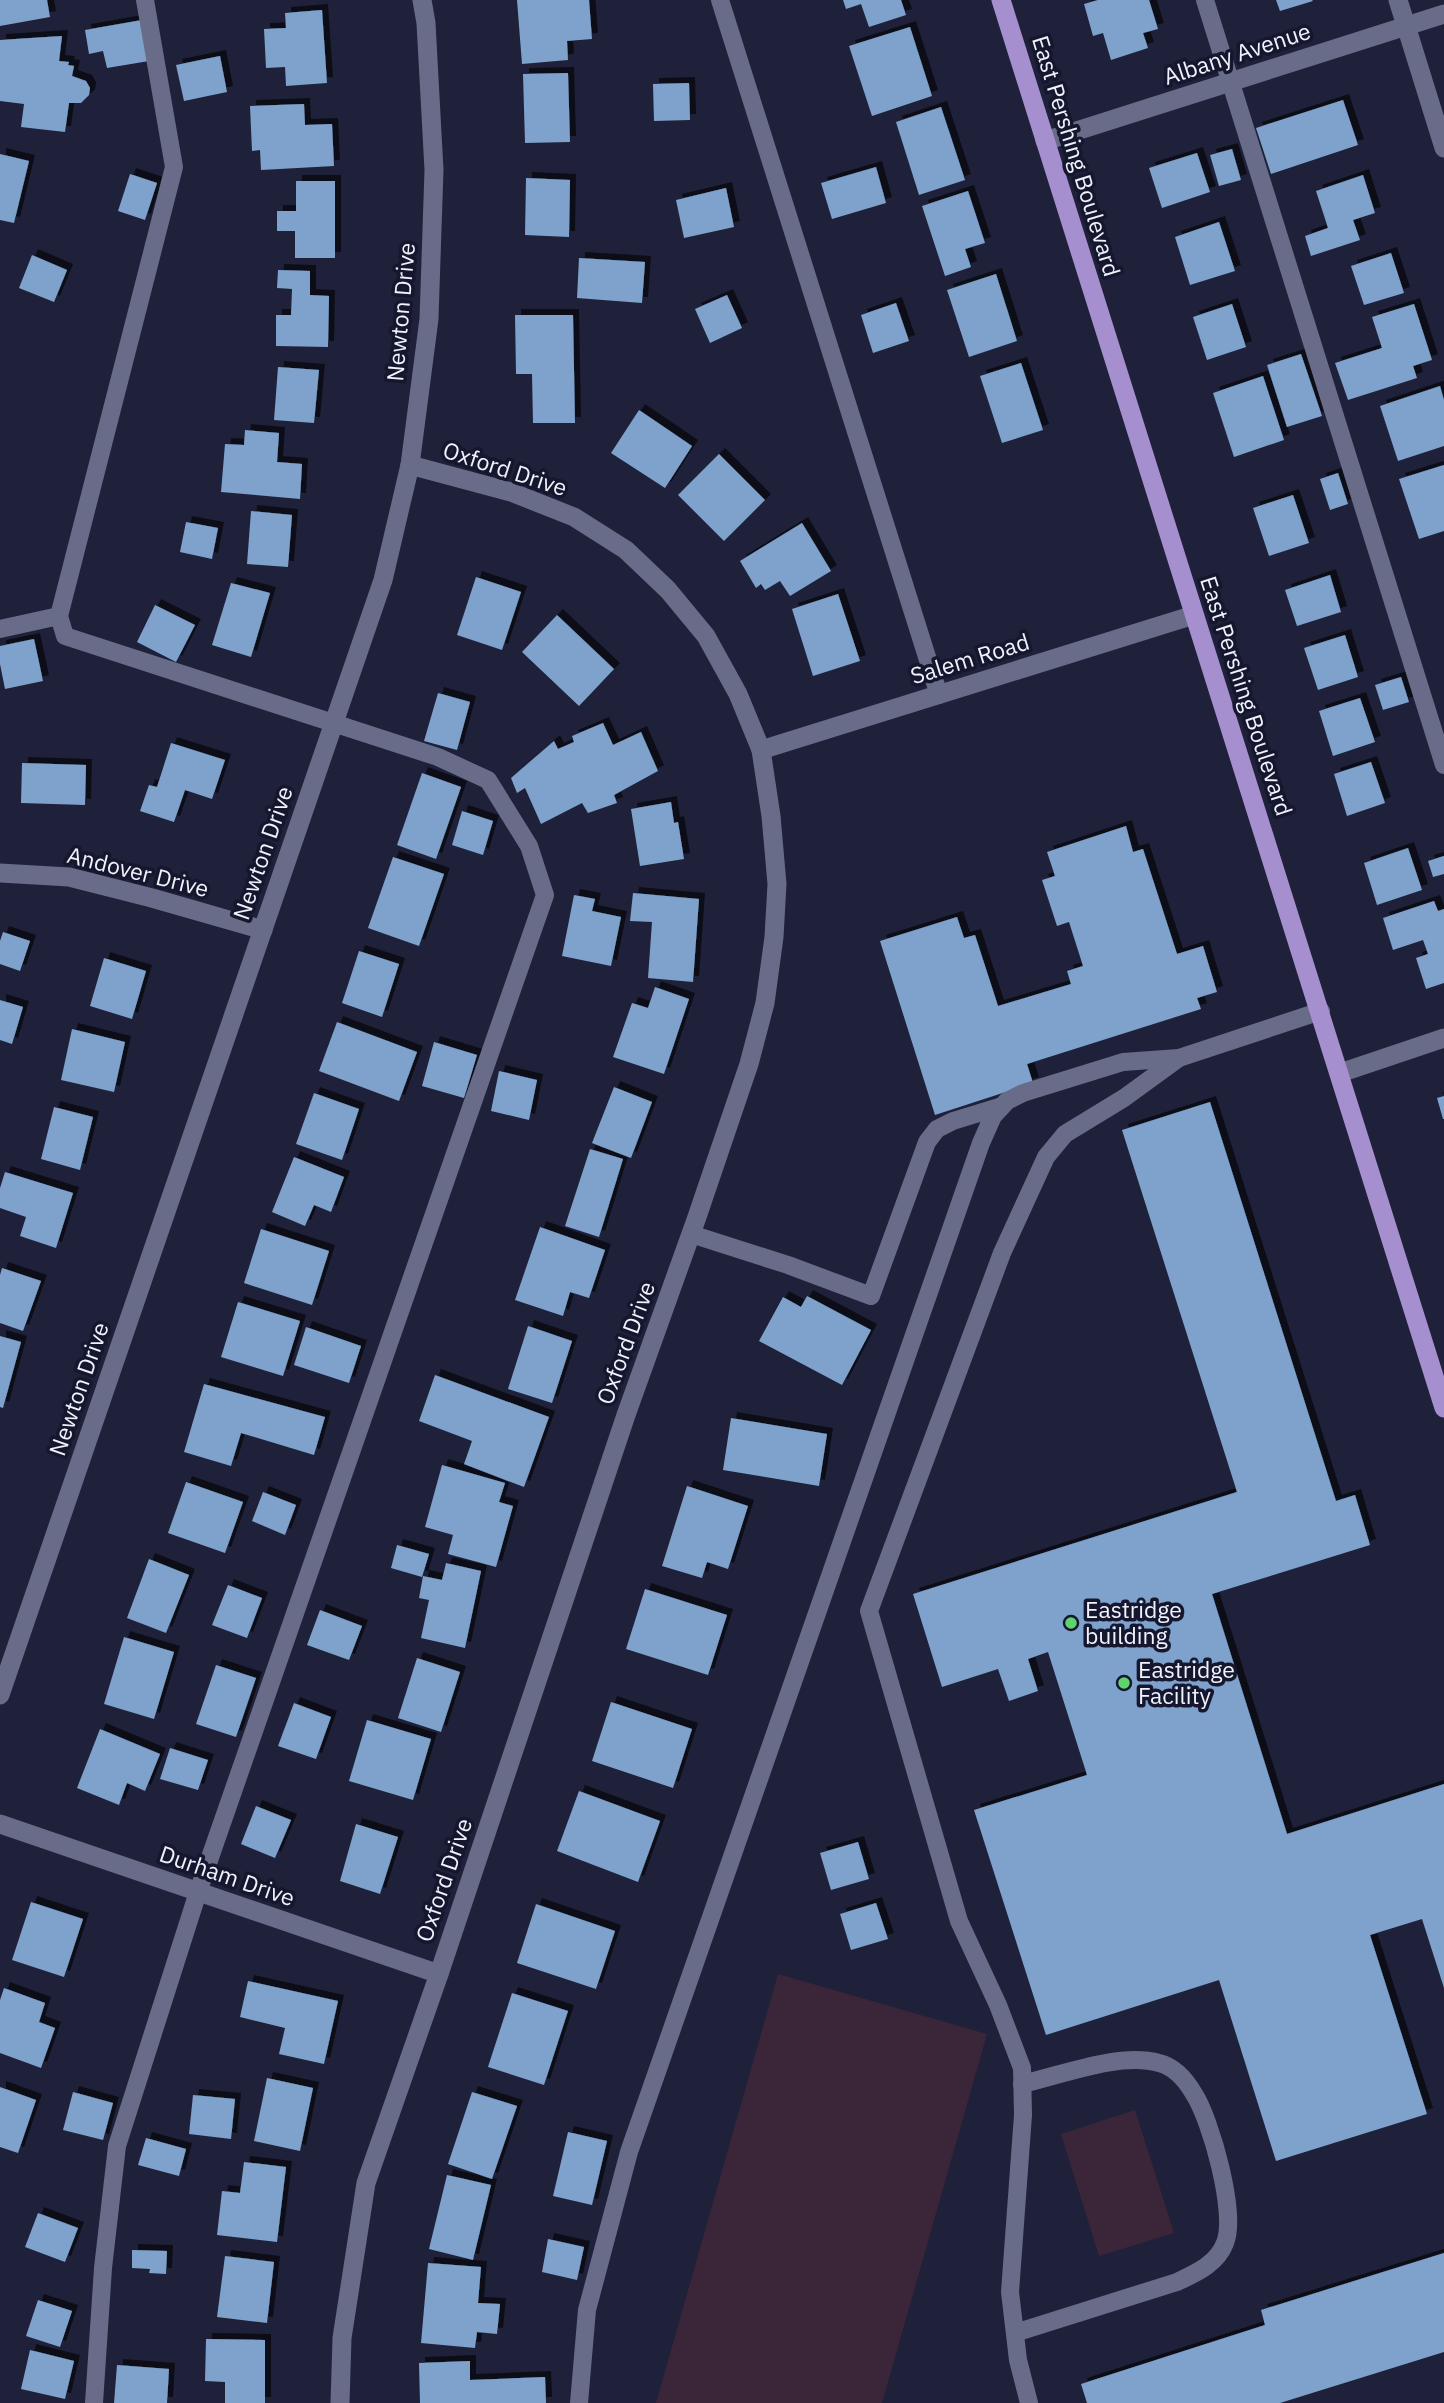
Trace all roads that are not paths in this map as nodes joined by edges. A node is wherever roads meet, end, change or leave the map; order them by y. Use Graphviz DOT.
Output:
graph roads {
  1 [pos="145,0"];
  2 [pos="422,0"];
  3 [pos="720,0"];
  4 [pos="1001,0"];
  5 [pos="1205,0"];
  6 [pos="1398,0"];
  7 [pos="1444,14"];
  8 [pos="1406,26"];
  9 [pos="1231,81"];
  10 [pos="1045,141"];
  11 [pos="1444,148"];
  12 [pos="410,465"];
  13 [pos="1194,615"];
  14 [pos="59,616"];
  15 [pos="0,629"];
  16 [pos="939,695"];
  17 [pos="334,723"];
  18 [pos="761,750"];
  19 [pos="1444,765"];
  20 [pos="0,873"];
  21 [pos="262,930"];
  22 [pos="1321,1012"];
  23 [pos="1444,1038"];
  24 [pos="1179,1058"];
  25 [pos="1340,1073"];
  26 [pos="1002,1106"];
  27 [pos="691,1234"];
  28 [pos="1444,1408"];
  29 [pos="0,1695"];
  30 [pos="0,1824"];
  31 [pos="198,1892"];
  32 [pos="439,1974"];
  33 [pos="1022,2084"];
  34 [pos="1015,2333"];
  35 [pos="94,2403"];
  36 [pos="341,2403"];
  37 [pos="579,2403"];
  38 [pos="1029,2403"];
  1 -- 14 [label="lane"];
  2 -- 12 [label="street, Newton Drive"];
  3 -- 16 [label="lane"];
  4 -- 10 [label="main road, East Pershing Boulevard"];
  5 -- 9 [label="lane"];
  6 -- 8 [label="street"];
  7 -- 8 [label="street, Albany Avenue"];
  8 -- 9 [label="street, Albany Avenue"];
  8 -- 11 [label="street"];
  9 -- 10 [label="street, Albany Avenue"];
  9 -- 19 [label="lane"];
  10 -- 13 [label="main road, East Pershing Boulevard"];
  12 -- 17 [label="street, Newton Drive"];
  12 -- 18 [label="street, Oxford Drive"];
  13 -- 16 [label="street, Salem Road"];
  13 -- 22 [label="main road, East Pershing Boulevard"];
  14 -- 15 [label="lane"];
  14 -- 17 [label="lane"];
  16 -- 18 [label="street, Salem Road"];
  17 -- 21 [label="street, Newton Drive"];
  17 -- 31 [label="lane"];
  18 -- 27 [label="street, Oxford Drive"];
  20 -- 21 [label="street, Andover Drive"];
  21 -- 29 [label="street, Newton Drive"];
  22 -- 24 [label="lane"];
  22 -- 25 [label="main road, East Pershing Boulevard"];
  23 -- 25 [label="street"];
  24 -- 26 [label="lane"];
  24 -- 33 [label="lane"];
  25 -- 28 [label="main road, East Pershing Boulevard"];
  26 -- 27 [label="lane"];
  26 -- 37 [label="lane"];
  27 -- 32 [label="street, Oxford Drive"];
  30 -- 31 [label="street, Durham Drive"];
  31 -- 32 [label="street, Durham Drive"];
  31 -- 35 [label="lane"];
  32 -- 36 [label="street, Oxford Drive"];
  33 -- 34 [label="lane"];
  33 -- 34 [label="lane"];
  34 -- 38 [label="lane"];
}
